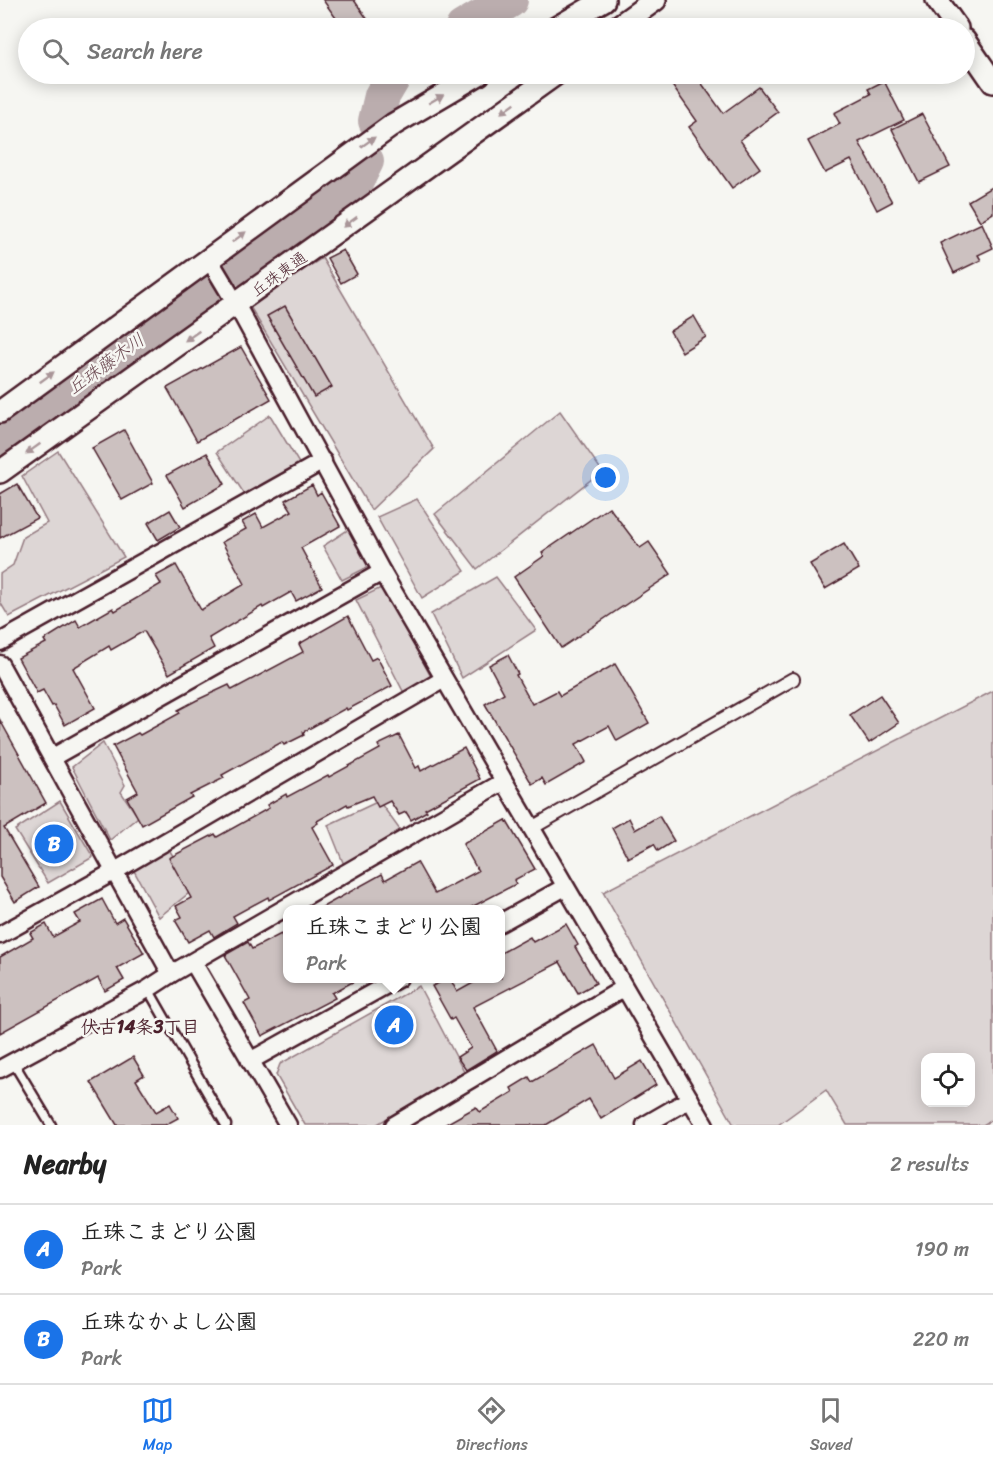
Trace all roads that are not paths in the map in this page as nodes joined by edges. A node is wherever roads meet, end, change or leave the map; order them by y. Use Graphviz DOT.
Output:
graph roads {
  1 [pos="604,0"];
  2 [pos="655,0"];
  3 [pos="937,0"];
  4 [pos="573,18"];
  5 [pos="630,18"];
  6 [pos="950,18"];
  7 [pos="975,56"];
  8 [pos="993,82"];
  9 [pos="462,84"];
  10 [pos="542,84"];
  11 [pos="208,260"];
  12 [pos="236,304"];
  13 [pos="0,412"];
  14 [pos="323,461"];
  15 [pos="0,472"];
  16 [pos="382,572"];
  17 [pos="0,642"];
  18 [pos="0,664"];
  19 [pos="444,679"];
  20 [pos="793,679"];
  21 [pos="53,757"];
  22 [pos="503,782"];
  23 [pos="530,829"];
  24 [pos="115,871"];
  25 [pos="565,887"];
  26 [pos="291,905"];
  27 [pos="283,910"];
  28 [pos="505,920"];
  29 [pos="2,930"];
  30 [pos="193,962"];
  31 [pos="171,974"];
  32 [pos="390,983"];
  33 [pos="624,988"];
  34 [pos="148,989"];
  35 [pos="250,1061"];
  36 [pos="6,1065"];
  37 [pos="690,1099"];
  38 [pos="51,1125"];
  39 [pos="226,1125"];
  40 [pos="288,1125"];
  41 [pos="394,1125"];
  42 [pos="645,1125"];
  43 [pos="705,1125"];
  1 -- 4 [label="street"];
  2 -- 5 [label="street"];
  3 -- 6 [label="street"];
  7 -- 8 [label="street"];
  11 -- 9 [label="street, one-way"];
  10 -- 12 [label="street, 丘珠東通, one-way"];
  11 -- 12 [label="street"];
  13 -- 11 [label="street, one-way"];
  12 -- 14 [label="street"];
  12 -- 15 [label="street, 丘珠東通, one-way"];
  14 -- 16 [label="street"];
  14 -- 17 [label="street"];
  16 -- 19 [label="street"];
  16 -- 21 [label="street"];
  18 -- 21 [label="street"];
  19 -- 22 [label="street"];
  19 -- 24 [label="street"];
  20 -- 23 [label="street"];
  21 -- 24 [label="street"];
  22 -- 23 [label="street"];
  22 -- 26 [label="street"];
  23 -- 25 [label="street"];
  24 -- 29 [label="street"];
  24 -- 31 [label="street"];
  25 -- 28 [label="street"];
  25 -- 33 [label="street"];
  27 -- 30 [label="street"];
  30 -- 31 [label="street"];
  30 -- 35 [label="street"];
  31 -- 34 [label="street"];
  32 -- 35 [label="street"];
  33 -- 37 [label="street"];
  33 -- 41 [label="street"];
  34 -- 36 [label="street"];
  34 -- 39 [label="lane"];
  35 -- 40 [label="street"];
  36 -- 38 [label="lane"];
  37 -- 42 [label="street"];
  37 -- 43 [label="street"];
}
